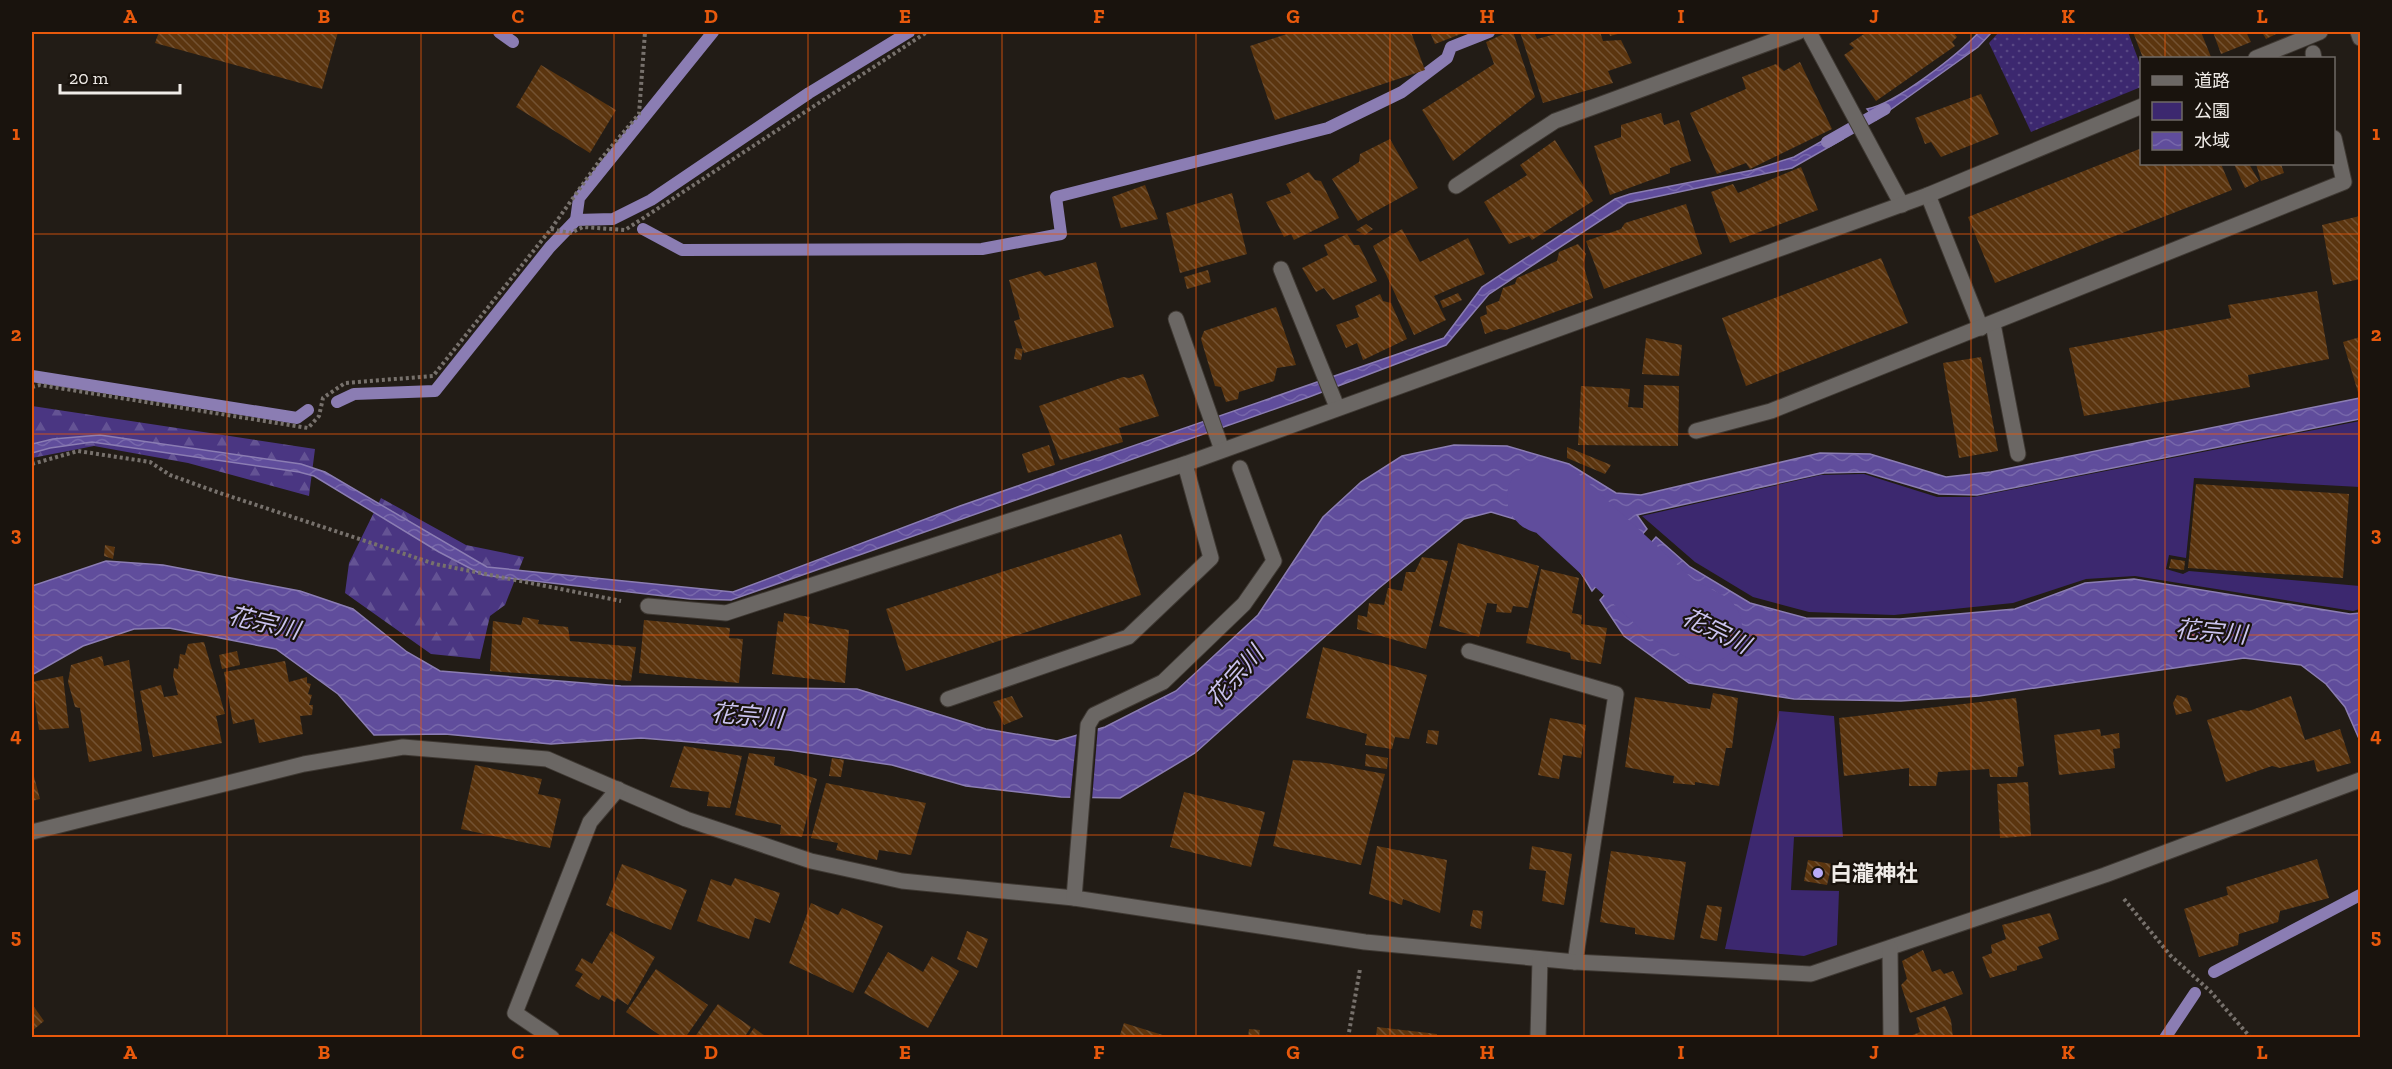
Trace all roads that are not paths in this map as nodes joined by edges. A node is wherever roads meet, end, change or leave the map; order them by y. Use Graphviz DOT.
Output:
graph roads {
  1 [pos="1798,32"];
  2 [pos="1809,32"];
  3 [pos="2358,32"];
  4 [pos="2314,33"];
  5 [pos="2361,38"];
  6 [pos="2258,57"];
  7 [pos="2140,107"];
  8 [pos="2335,142"];
  9 [pos="1456,186"];
  10 [pos="1928,195"];
  11 [pos="1902,205"];
  12 [pos="1281,269"];
  13 [pos="1176,319"];
  14 [pos="1987,326"];
  15 [pos="1336,407"];
  16 [pos="1696,431"];
  17 [pos="1222,450"];
  18 [pos="2018,454"];
  19 [pos="1185,464"];
  20 [pos="1240,468"];
  21 [pos="648,606"];
  22 [pos="1469,651"];
  23 [pos="948,699"];
  24 [pos="2361,780"];
  25 [pos="618,789"];
  26 [pos="32,832"];
  27 [pos="1074,898"];
  28 [pos="1890,948"];
  29 [pos="1540,959"];
  30 [pos="1575,962"];
  31 [pos="552,1038"];
  32 [pos="1538,1038"];
  33 [pos="1891,1038"];
  1 -- 9 [label="street"];
  2 -- 11 [label="street"];
  3 -- 5 [label="street"];
  4 -- 6 [label="street"];
  7 -- 10 [label="street"];
  8 -- 14 [label="street"];
  10 -- 11 [label="street"];
  10 -- 14 [label="street"];
  11 -- 15 [label="street"];
  12 -- 15 [label="street"];
  13 -- 17 [label="street"];
  14 -- 16 [label="street"];
  14 -- 18 [label="street"];
  15 -- 17 [label="street"];
  17 -- 19 [label="street"];
  19 -- 21 [label="street"];
  19 -- 23 [label="street"];
  20 -- 27 [label="street"];
  22 -- 30 [label="street"];
  24 -- 28 [label="street"];
  25 -- 26 [label="street"];
  25 -- 27 [label="street"];
  25 -- 31 [label="street"];
  27 -- 29 [label="street"];
  28 -- 30 [label="street"];
  28 -- 33 [label="street"];
  29 -- 30 [label="street"];
  29 -- 32 [label="street"];
}
